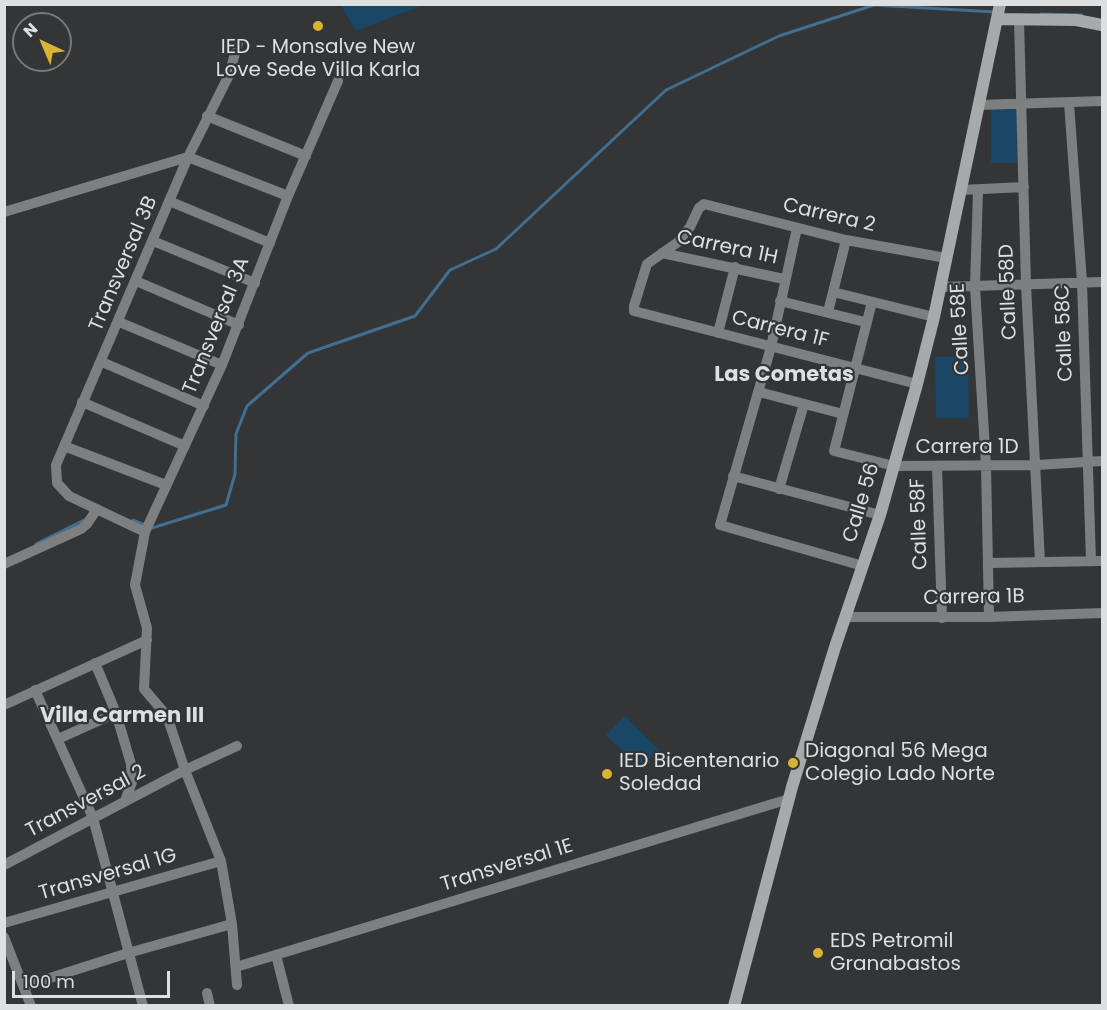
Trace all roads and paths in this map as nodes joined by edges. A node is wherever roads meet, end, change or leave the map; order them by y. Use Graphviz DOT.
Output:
graph roads {
  1 [pos="1000,4"];
  2 [pos="997,19"];
  3 [pos="1019,20"];
  4 [pos="1102,25"];
  5 [pos="238,43"];
  6 [pos="339,81"];
  7 [pos="1102,101"];
  8 [pos="1069,103"];
  9 [pos="1020,104"];
  10 [pos="979,105"];
  11 [pos="207,116"];
  12 [pos="306,156"];
  13 [pos="188,157"];
  14 [pos="1024,187"];
  15 [pos="961,190"];
  16 [pos="978,190"];
  17 [pos="288,196"];
  18 [pos="169,201"];
  19 [pos="4,212"];
  20 [pos="797,228"];
  21 [pos="846,240"];
  22 [pos="153,241"];
  23 [pos="270,243"];
  24 [pos="662,253"];
  25 [pos="946,258"];
  26 [pos="735,267"];
  27 [pos="784,279"];
  28 [pos="136,281"];
  29 [pos="1082,282"];
  30 [pos="1102,282"];
  31 [pos="255,283"];
  32 [pos="1026,285"];
  33 [pos="940,287"];
  34 [pos="975,287"];
  35 [pos="833,292"];
  36 [pos="780,301"];
  37 [pos="872,302"];
  38 [pos="828,312"];
  39 [pos="934,317"];
  40 [pos="119,322"];
  41 [pos="866,322"];
  42 [pos="239,325"];
  43 [pos="718,333"];
  44 [pos="771,347"];
  45 [pos="102,362"];
  46 [pos="222,365"];
  47 [pos="853,368"];
  48 [pos="917,384"];
  49 [pos="759,393"];
  50 [pos="82,402"];
  51 [pos="804,404"];
  52 [pos="204,406"];
  53 [pos="843,414"];
  54 [pos="64,446"];
  55 [pos="185,446"];
  56 [pos="1088,461"];
  57 [pos="1102,461"];
  58 [pos="986,465"];
  59 [pos="1037,465"];
  60 [pos="894,466"];
  61 [pos="937,466"];
  62 [pos="733,476"];
  63 [pos="166,485"];
  64 [pos="779,489"];
  65 [pos="97,509"];
  66 [pos="880,515"];
  67 [pos="145,532"];
  68 [pos="1097,561"];
  69 [pos="1040,562"];
  70 [pos="990,563"];
  71 [pos="4,564"];
  72 [pos="863,566"];
  73 [pos="1102,613"];
  74 [pos="846,617"];
  75 [pos="989,617"];
  76 [pos="942,618"];
  77 [pos="147,640"];
  78 [pos="95,663"];
  79 [pos="35,690"];
  80 [pos="4,705"];
  81 [pos="116,713"];
  82 [pos="58,739"];
  83 [pos="237,746"];
  84 [pos="184,770"];
  85 [pos="789,799"];
  86 [pos="125,801"];
  87 [pos="93,818"];
  88 [pos="221,861"];
  89 [pos="4,865"];
  90 [pos="113,892"];
  91 [pos="4,923"];
  92 [pos="232,924"];
  93 [pos="4,937"];
  94 [pos="128,953"];
  95 [pos="276,955"];
  96 [pos="236,967"];
  97 [pos="237,985"];
  98 [pos="25,986"];
  99 [pos="207,993"];
  100 [pos="31,1005"];
  101 [pos="143,1005"];
  102 [pos="210,1005"];
  103 [pos="289,1005"];
  104 [pos="734,1005"];
  1 -- 2 [label="main road, Calle 56"];
  2 -- 3 [label="main road"];
  2 -- 10 [label="main road, Calle 56"];
  3 -- 4 [label="main road"];
  3 -- 9 [label="street, Calle 58D"];
  5 -- 11 [label="street, Transversal 3B"];
  6 -- 12 [label="street, Transversal 3A"];
  7 -- 8 [label="street"];
  8 -- 9 [label="street"];
  8 -- 29 [label="street, Calle 58C"];
  9 -- 10 [label="street"];
  9 -- 14 [label="street, Calle 58D"];
  10 -- 15 [label="main road, Calle 56"];
  11 -- 12 [label="street"];
  11 -- 13 [label="street, Transversal 3B"];
  12 -- 17 [label="street, Transversal 3A"];
  13 -- 17 [label="street"];
  13 -- 18 [label="street, Transversal 3B"];
  13 -- 19 [label="street"];
  14 -- 16 [label="street"];
  14 -- 32 [label="street, Calle 58D"];
  15 -- 16 [label="street"];
  15 -- 25 [label="main road, Calle 56"];
  16 -- 34 [label="street, Calle 58E"];
  17 -- 23 [label="street, Transversal 3A"];
  18 -- 22 [label="street, Transversal 3B"];
  18 -- 23 [label="street"];
  20 -- 21 [label="street, Carrera 2"];
  20 -- 24 [label="street, Carrera 2"];
  20 -- 27 [label="street"];
  21 -- 25 [label="street, Carrera 2"];
  21 -- 35 [label="street"];
  22 -- 28 [label="street, Transversal 3B"];
  22 -- 31 [label="street"];
  23 -- 31 [label="street, Transversal 3A"];
  24 -- 26 [label="street, Carrera 1H"];
  24 -- 43 [label="street, Carrera 1F"];
  25 -- 33 [label="main road, Calle 56"];
  26 -- 27 [label="street, Carrera 1H"];
  26 -- 43 [label="street"];
  27 -- 36 [label="street"];
  28 -- 40 [label="street, Transversal 3B"];
  28 -- 42 [label="street"];
  29 -- 30 [label="street"];
  29 -- 32 [label="street"];
  29 -- 56 [label="street, Calle 58C"];
  31 -- 42 [label="street, Transversal 3A"];
  32 -- 34 [label="street"];
  32 -- 59 [label="street, Calle 58D"];
  33 -- 34 [label="street"];
  33 -- 39 [label="main road, Calle 56"];
  34 -- 58 [label="street, Calle 58E"];
  35 -- 37 [label="street"];
  35 -- 38 [label="street"];
  36 -- 38 [label="street"];
  36 -- 44 [label="street"];
  37 -- 39 [label="street"];
  37 -- 41 [label="street"];
  38 -- 41 [label="street"];
  39 -- 48 [label="main road, Calle 56"];
  40 -- 45 [label="street, Transversal 3B"];
  40 -- 46 [label="street"];
  41 -- 47 [label="street"];
  42 -- 46 [label="street, Transversal 3A"];
  43 -- 44 [label="street, Carrera 1F"];
  44 -- 47 [label="street, Carrera 1F"];
  44 -- 49 [label="street"];
  45 -- 50 [label="street, Transversal 3B"];
  45 -- 52 [label="street"];
  46 -- 52 [label="street, Transversal 3A"];
  47 -- 48 [label="street, Carrera 1F"];
  47 -- 53 [label="street"];
  48 -- 60 [label="main road, Calle 56"];
  49 -- 51 [label="street"];
  49 -- 62 [label="street"];
  50 -- 54 [label="street, Transversal 3B"];
  50 -- 55 [label="street"];
  51 -- 53 [label="street"];
  51 -- 64 [label="street"];
  52 -- 55 [label="street, Transversal 3A"];
  53 -- 60 [label="street, Carrera 1D"];
  54 -- 63 [label="street"];
  54 -- 65 [label="street, Transversal 3B"];
  55 -- 63 [label="street, Transversal 3A"];
  56 -- 57 [label="street, Carrera 1D"];
  56 -- 59 [label="street, Carrera 1D"];
  56 -- 68 [label="street, Calle 58C"];
  58 -- 59 [label="street, Carrera 1D"];
  58 -- 61 [label="street, Carrera 1D"];
  58 -- 70 [label="street"];
  59 -- 69 [label="street, Calle 58D"];
  60 -- 61 [label="street, Carrera 1D"];
  60 -- 66 [label="main road, Calle 56"];
  61 -- 76 [label="street, Calle 58F"];
  62 -- 64 [label="street"];
  62 -- 72 [label="street"];
  63 -- 67 [label="street, Transversal 3A"];
  64 -- 66 [label="street"];
  65 -- 67 [label="street"];
  65 -- 71 [label="street"];
  66 -- 72 [label="main road, Calle 56"];
  67 -- 77 [label="street, Transversal 3A"];
  68 -- 69 [label="street"];
  69 -- 70 [label="street"];
  70 -- 75 [label="street"];
  72 -- 74 [label="main road, Calle 56"];
  73 -- 75 [label="street, Carrera 1B"];
  74 -- 76 [label="street, Carrera 1B"];
  74 -- 85 [label="main road, Calle 56"];
  75 -- 76 [label="street, Carrera 1B"];
  77 -- 78 [label="street"];
  77 -- 84 [label="street"];
  78 -- 79 [label="street"];
  78 -- 81 [label="street"];
  79 -- 80 [label="street"];
  79 -- 82 [label="street"];
  81 -- 82 [label="street"];
  81 -- 86 [label="street"];
  82 -- 87 [label="street"];
  83 -- 84 [label="street, Transversal 2"];
  84 -- 86 [label="street, Transversal 2"];
  84 -- 88 [label="street"];
  85 -- 95 [label="street, Transversal 1E"];
  85 -- 104 [label="main road, Calle 56"];
  86 -- 87 [label="street, Transversal 2"];
  87 -- 89 [label="street, Transversal 2"];
  87 -- 90 [label="street"];
  88 -- 90 [label="street, Transversal 1G"];
  88 -- 92 [label="street"];
  90 -- 91 [label="street, Transversal 1G"];
  90 -- 94 [label="street"];
  92 -- 94 [label="street"];
  92 -- 96 [label="street"];
  93 -- 98 [label="street"];
  94 -- 98 [label="street"];
  94 -- 101 [label="street"];
  95 -- 96 [label="street, Transversal 1E"];
  95 -- 103 [label="street"];
  96 -- 97 [label="street"];
  98 -- 100 [label="street"];
  99 -- 102 [label="street"];
}
